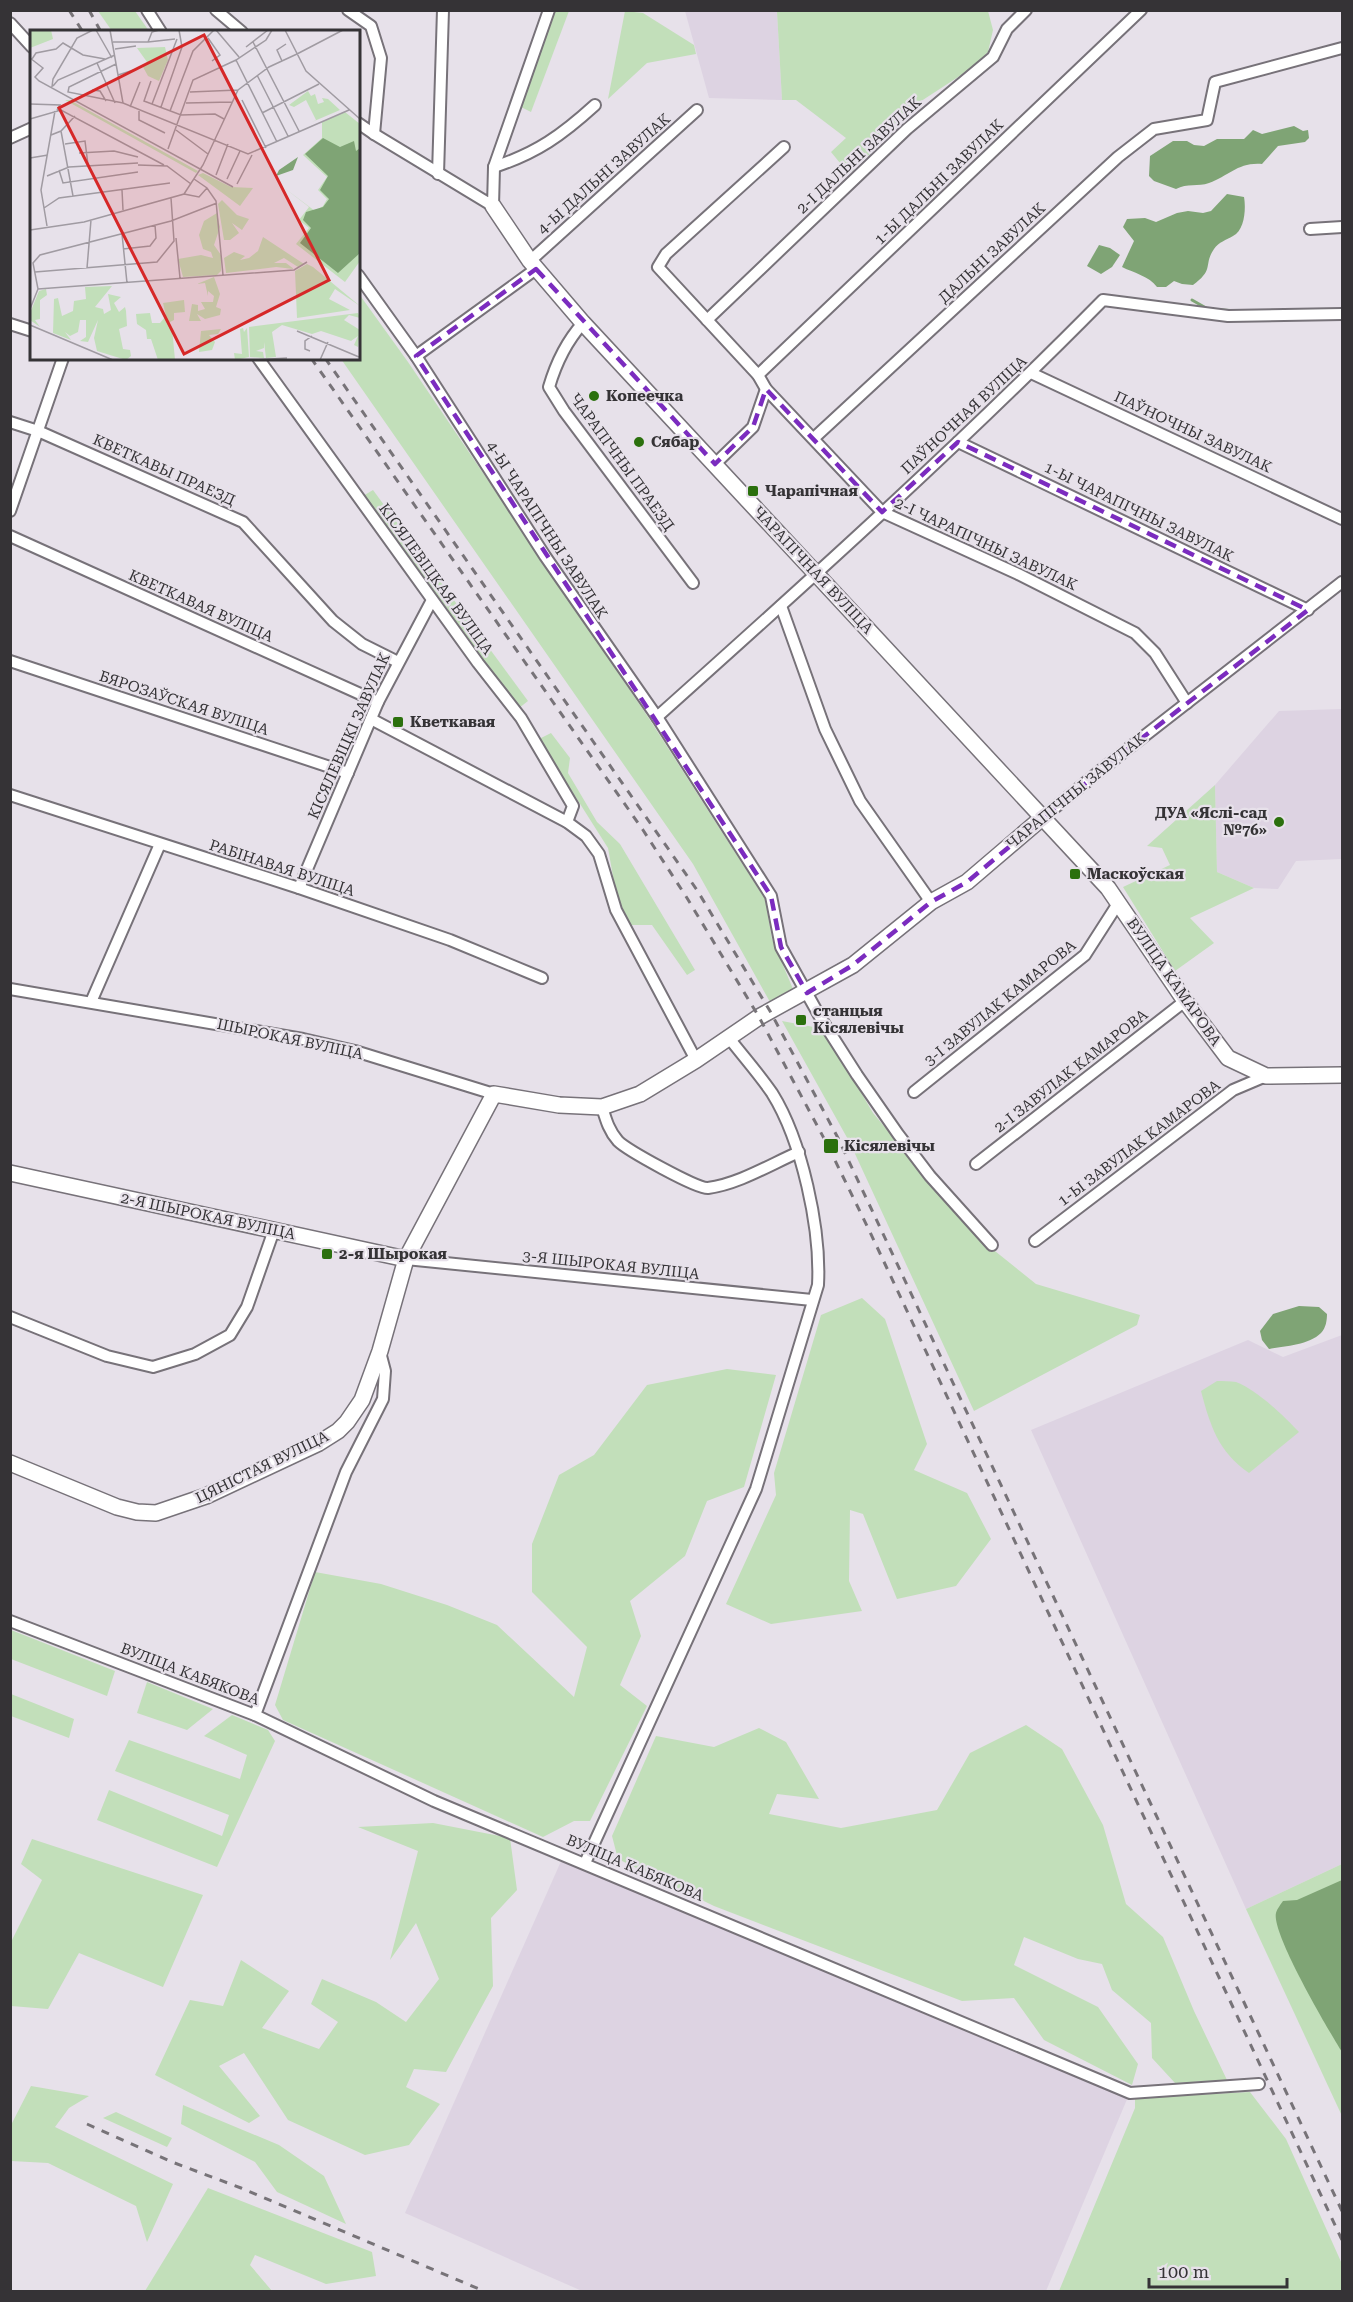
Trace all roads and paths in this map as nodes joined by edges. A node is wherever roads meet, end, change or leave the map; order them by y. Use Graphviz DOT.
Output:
graph roads {
  1 [pos="147,10"];
  2 [pos="216,10"];
  3 [pos="348,10"];
  4 [pos="443,10"];
  5 [pos="549,10"];
  6 [pos="1026,10"];
  7 [pos="1141,10"];
  8 [pos="10,23"];
  9 [pos="160,30"];
  10 [pos="240,30"];
  11 [pos="30,45"];
  12 [pos="1342,48"];
  13 [pos="595,105"];
  14 [pos="698,110"];
  15 [pos="360,124"];
  16 [pos="30,129"];
  17 [pos="374,134"];
  18 [pos="10,138"];
  19 [pos="784,147"];
  20 [pos="494,167"];
  21 [pos="438,174"];
  22 [pos="494,206"];
  23 [pos="1342,227"];
  24 [pos="1310,229"];
  25 [pos="533,265"];
  26 [pos="360,278"];
  27 [pos="1342,314"];
  28 [pos="707,320"];
  29 [pos="10,324"];
  30 [pos="583,324"];
  31 [pos="30,330"];
  32 [pos="416,356"];
  33 [pos="62,360"];
  34 [pos="259,360"];
  35 [pos="1031,373"];
  36 [pos="758,375"];
  37 [pos="766,389"];
  38 [pos="10,422"];
  39 [pos="38,431"];
  40 [pos="814,438"];
  41 [pos="958,442"];
  42 [pos="715,464"];
  43 [pos="10,510"];
  44 [pos="882,512"];
  45 [pos="1342,519"];
  46 [pos="10,536"];
  47 [pos="816,574"];
  48 [pos="1342,582"];
  49 [pos="693,583"];
  50 [pos="432,600"];
  51 [pos="781,606"];
  52 [pos="1308,610"];
  53 [pos="10,661"];
  54 [pos="398,662"];
  55 [pos="378,702"];
  56 [pos="1187,703"];
  57 [pos="657,717"];
  58 [pos="371,719"];
  59 [pos="348,772"];
  60 [pos="10,795"];
  61 [pos="1042,818"];
  62 [pos="567,822"];
  63 [pos="160,844"];
  64 [pos="299,888"];
  65 [pos="931,902"];
  66 [pos="1119,902"];
  67 [pos="542,978"];
  68 [pos="10,989"];
  69 [pos="807,993"];
  70 [pos="1185,1001"];
  71 [pos="90,1002"];
  72 [pos="729,1038"];
  73 [pos="696,1060"];
  74 [pos="1342,1075"];
  75 [pos="1266,1076"];
  76 [pos="914,1092"];
  77 [pos="494,1094"];
  78 [pos="602,1107"];
  79 [pos="799,1152"];
  80 [pos="976,1164"];
  81 [pos="10,1173"];
  82 [pos="274,1230"];
  83 [pos="1035,1242"];
  84 [pos="992,1245"];
  85 [pos="406,1259"];
  86 [pos="812,1300"];
  87 [pos="10,1317"];
  88 [pos="380,1352"];
  89 [pos="10,1463"];
  90 [pos="10,1620"];
  91 [pos="255,1715"];
  92 [pos="585,1863"];
  93 [pos="1259,2084"];
  1 -- 9 [label="street"];
  2 -- 10 [label="street"];
  3 -- 17 [label="street"];
  4 -- 21 [label="street"];
  5 -- 20 [label="street"];
  6 -- 28 [label="street, 2-І ДАЛЬНІ ЗАВУЛАК"];
  7 -- 36 [label="street, 1-Ы ДАЛЬНІ ЗАВУЛАК"];
  8 -- 11 [label="street"];
  12 -- 40 [label="street, ДАЛЬНІ ЗАВУЛАК"];
  13 -- 20 [label="street"];
  14 -- 25 [label="street, 4-Ы ДАЛЬНІ ЗАВУЛАК"];
  15 -- 17 [label="street, ЧАРАПІЧНАЯ ВУЛІЦА"];
  16 -- 18 [label="street"];
  17 -- 21 [label="street, ЧАРАПІЧНАЯ ВУЛІЦА"];
  19 -- 28 [label="street, 2-І ЧАРАПІЧНЫ ЗАВУЛАК"];
  20 -- 22 [label="street"];
  21 -- 22 [label="street, ЧАРАПІЧНАЯ ВУЛІЦА"];
  22 -- 25 [label="street, ЧАРАПІЧНАЯ ВУЛІЦА"];
  23 -- 24 [label="street"];
  25 -- 30 [label="street, ЧАРАПІЧНАЯ ВУЛІЦА"];
  25 -- 32 [label="street"];
  26 -- 32 [label="street, 4-Ы ЧАРАПІЧНЫ ЗАВУЛАК"];
  27 -- 35 [label="street, ПАЎНОЧНАЯ ВУЛІЦА"];
  28 -- 36 [label="street, 2-І ЧАРАПІЧНЫ ЗАВУЛАК"];
  29 -- 31 [label="street"];
  30 -- 42 [label="street, ЧАРАПІЧНАЯ ВУЛІЦА"];
  30 -- 49 [label="street, ЧАРАПІЧНЫ ПРАЕЗД"];
  32 -- 57 [label="street, 4-Ы ЧАРАПІЧНЫ ЗАВУЛАК"];
  33 -- 39 [label="street"];
  34 -- 50 [label="street, КІСЯЛЕВІЦКАЯ ВУЛІЦА"];
  35 -- 41 [label="street, ПАЎНОЧНАЯ ВУЛІЦА"];
  35 -- 45 [label="street, ПАЎНОЧНЫ ЗАВУЛАК"];
  36 -- 37 [label="street, 2-І ЧАРАПІЧНЫ ЗАВУЛАК"];
  37 -- 40 [label="street, 2-І ЧАРАПІЧНЫ ЗАВУЛАК"];
  37 -- 42 [label="street"];
  38 -- 39 [label="street, КВЕТКАВЫ ПРАЕЗД"];
  39 -- 43 [label="street"];
  39 -- 54 [label="street, КВЕТКАВЫ ПРАЕЗД"];
  40 -- 44 [label="street, 2-І ЧАРАПІЧНЫ ЗАВУЛАК"];
  41 -- 44 [label="street, ПАЎНОЧНАЯ ВУЛІЦА"];
  41 -- 52 [label="street, 1-Ы ЧАРАПІЧНЫ ЗАВУЛАК"];
  42 -- 47 [label="street, ЧАРАПІЧНАЯ ВУЛІЦА"];
  44 -- 47 [label="street, ПАЎНОЧНАЯ ВУЛІЦА"];
  44 -- 56 [label="street, 2-І ЧАРАПІЧНЫ ЗАВУЛАК"];
  46 -- 55 [label="street, КВЕТКАВАЯ ВУЛІЦА"];
  47 -- 51 [label="street"];
  47 -- 61 [label="street, ЧАРАПІЧНАЯ ВУЛІЦА"];
  48 -- 52 [label="street, ЧАРАПІЧНЫ ЗАВУЛАК"];
  50 -- 54 [label="street, КІСЯЛЕВІЦКІ ЗАВУЛАК"];
  50 -- 62 [label="street, КІСЯЛЕВІЦКАЯ ВУЛІЦА"];
  51 -- 57 [label="street"];
  51 -- 65 [label="street"];
  52 -- 56 [label="street, ЧАРАПІЧНЫ ЗАВУЛАК"];
  53 -- 59 [label="street, БЯРОЗАЎСКАЯ ВУЛІЦА"];
  54 -- 55 [label="street, КІСЯЛЕВІЦКІ ЗАВУЛАК"];
  55 -- 58 [label="street, КІСЯЛЕВІЦКІ ЗАВУЛАК"];
  56 -- 61 [label="street, ЧАРАПІЧНЫ ЗАВУЛАК"];
  57 -- 69 [label="street, 4-Ы ЧАРАПІЧНЫ ЗАВУЛАК"];
  58 -- 59 [label="street, КІСЯЛЕВІЦКІ ЗАВУЛАК"];
  58 -- 62 [label="street"];
  59 -- 64 [label="street, КІСЯЛЕВІЦКІ ЗАВУЛАК"];
  60 -- 63 [label="street, РАБІНАВАЯ ВУЛІЦА"];
  61 -- 65 [label="street, ЧАРАПІЧНЫ ЗАВУЛАК"];
  61 -- 66 [label="street, ВУЛІЦА КАМАРОВА"];
  62 -- 73 [label="street"];
  63 -- 64 [label="street, РАБІНАВАЯ ВУЛІЦА"];
  63 -- 71 [label="street"];
  64 -- 67 [label="street, РАБІНАВАЯ ВУЛІЦА"];
  65 -- 69 [label="street, ЧАРАПІЧНЫ ЗАВУЛАК"];
  66 -- 70 [label="street, ВУЛІЦА КАМАРОВА"];
  66 -- 76 [label="street, 3-І ЗАВУЛАК КАМАРОВА"];
  68 -- 71 [label="street, ШЫРОКАЯ ВУЛІЦА"];
  69 -- 72 [label="street, ШЫРОКАЯ ВУЛІЦА"];
  69 -- 84 [label="street, 4-Ы ЧАРАПІЧНЫ ЗАВУЛАК"];
  70 -- 75 [label="street, ВУЛІЦА КАМАРОВА"];
  70 -- 80 [label="street, 2-І ЗАВУЛАК КАМАРОВА"];
  71 -- 77 [label="street, ШЫРОКАЯ ВУЛІЦА"];
  72 -- 73 [label="street, ШЫРОКАЯ ВУЛІЦА"];
  72 -- 79 [label="street"];
  73 -- 78 [label="street, ШЫРОКАЯ ВУЛІЦА"];
  74 -- 75 [label="street, ВУЛІЦА КАМАРОВА"];
  75 -- 83 [label="street, 1-Ы ЗАВУЛАК КАМАРОВА"];
  77 -- 78 [label="street, ШЫРОКАЯ ВУЛІЦА"];
  77 -- 85 [label="street, ЦЯНІСТАЯ ВУЛІЦА"];
  78 -- 79 [label="street"];
  79 -- 86 [label="street"];
  81 -- 82 [label="street, 2-Я ШЫРОКАЯ ВУЛІЦА"];
  82 -- 85 [label="street, 2-Я ШЫРОКАЯ ВУЛІЦА"];
  82 -- 87 [label="street"];
  85 -- 86 [label="street, 3-Я ШЫРОКАЯ ВУЛІЦА"];
  85 -- 88 [label="street, ЦЯНІСТАЯ ВУЛІЦА"];
  86 -- 92 [label="street"];
  88 -- 89 [label="street, ЦЯНІСТАЯ ВУЛІЦА"];
  88 -- 91 [label="street"];
  90 -- 91 [label="street, ВУЛІЦА КАБЯКОВА"];
  91 -- 92 [label="street, ВУЛІЦА КАБЯКОВА"];
  92 -- 93 [label="street, ВУЛІЦА КАБЯКОВА"];
}
